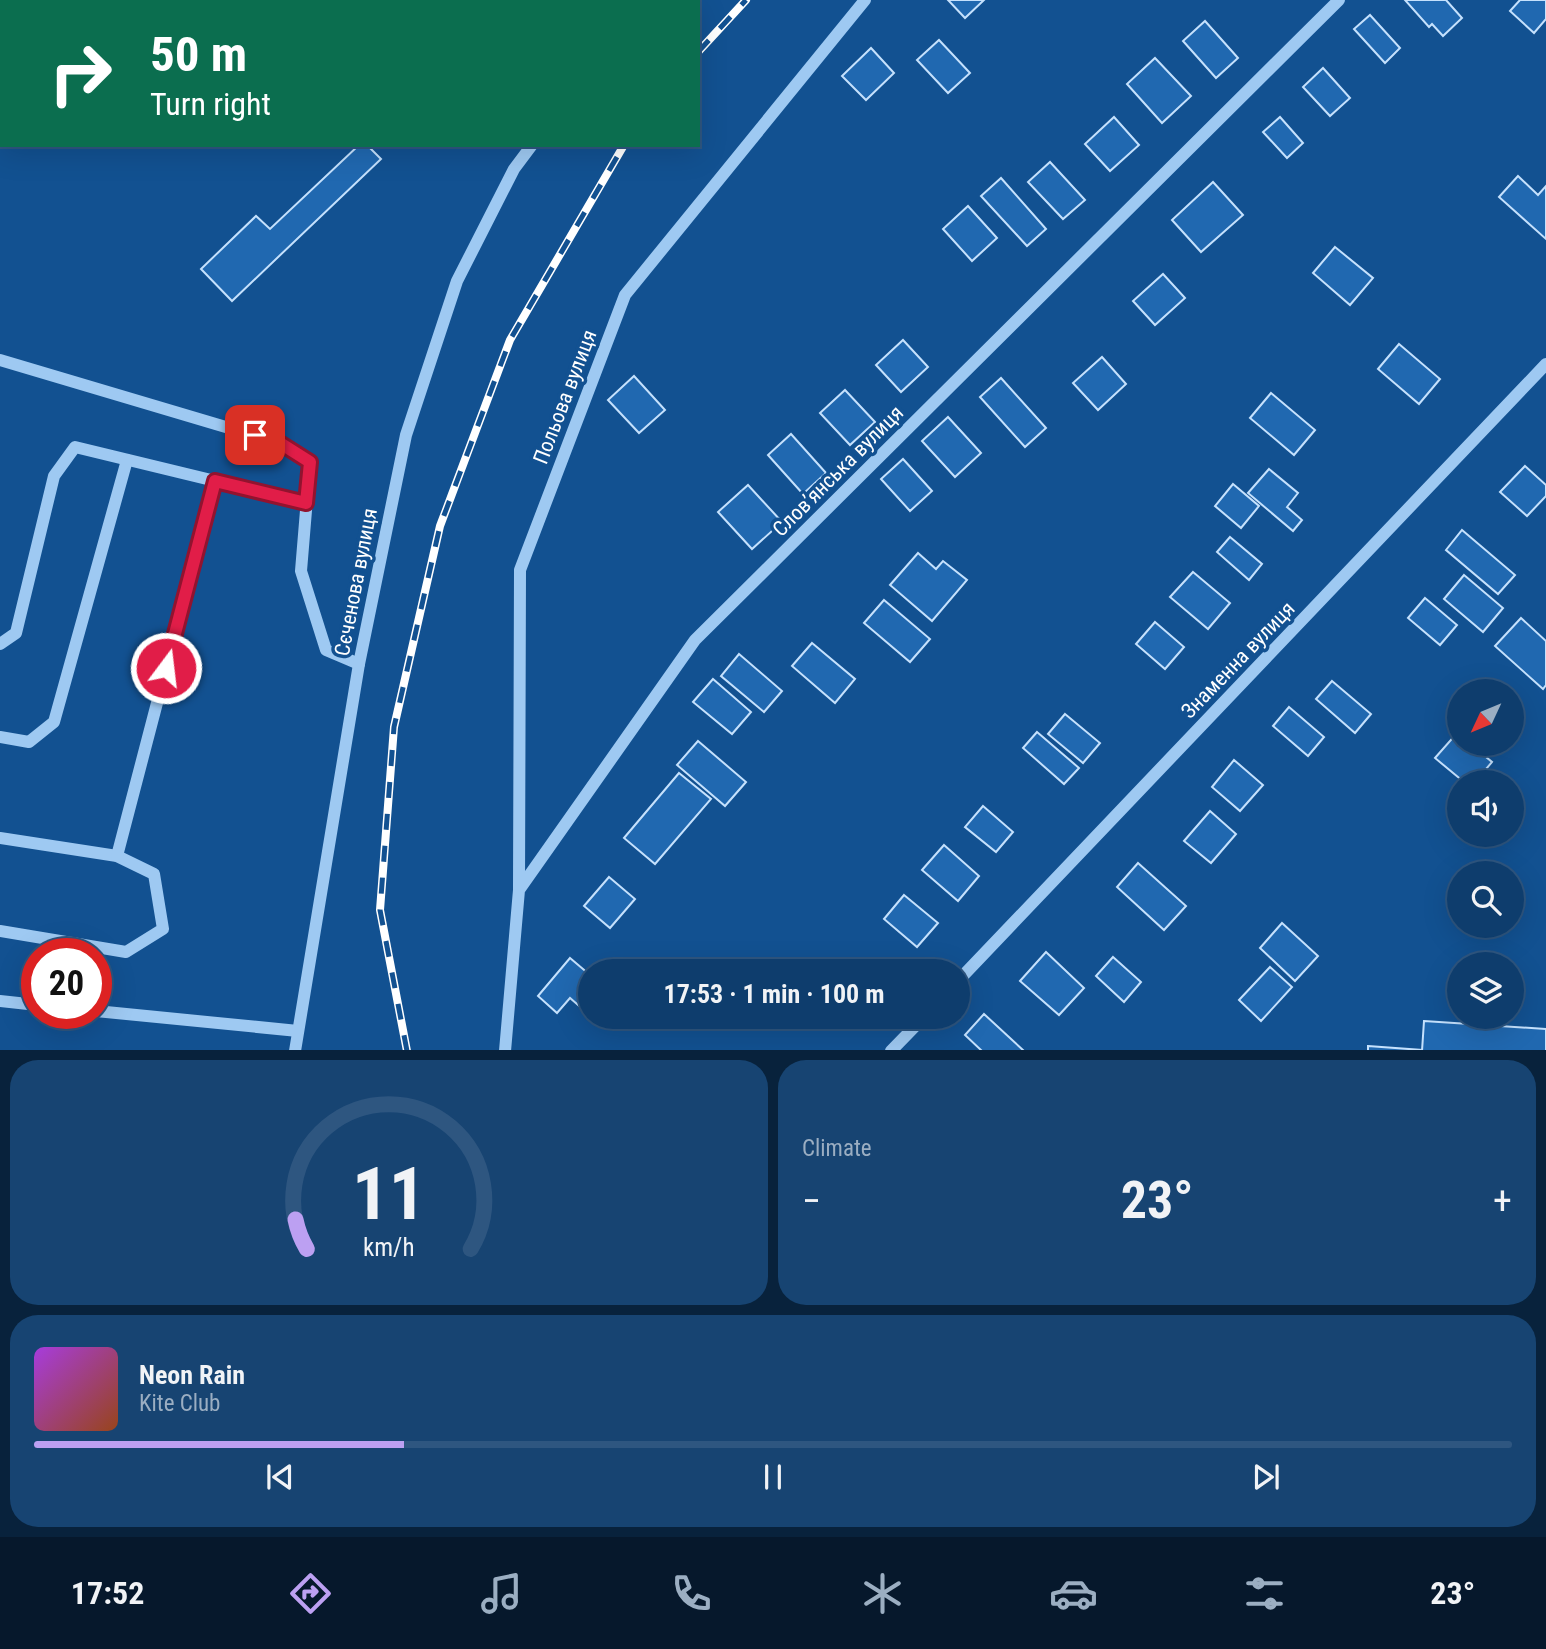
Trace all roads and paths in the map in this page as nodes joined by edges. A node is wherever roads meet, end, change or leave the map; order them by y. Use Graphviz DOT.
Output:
graph roads {
  1 [pos="864,0"];
  2 [pos="1339,0"];
  3 [pos="530,147"];
  4 [pos="0,360"];
  5 [pos="1546,364"];
  6 [pos="127,460"];
  7 [pos="215,481"];
  8 [pos="306,503"];
  9 [pos="0,644"];
  10 [pos="359,664"];
  11 [pos="0,737"];
  12 [pos="0,838"];
  13 [pos="117,856"];
  14 [pos="519,890"];
  15 [pos="0,931"];
  16 [pos="970,968"];
  17 [pos="0,1001"];
  18 [pos="21,1003"];
  19 [pos="112,1013"];
  20 [pos="912,1029"];
  21 [pos="298,1031"];
  22 [pos="295,1050"];
  23 [pos="505,1050"];
  24 [pos="892,1050"];
  1 -- 14 [label="street, Польова вулиця"];
  2 -- 14 [label="street, Слов’янська вулиця"];
  3 -- 10 [label="street, Сєченова вулиця"];
  4 -- 8 [label="street"];
  5 -- 16 [label="street, Знаменна вулиця"];
  6 -- 7 [label="street"];
  6 -- 9 [label="street"];
  6 -- 11 [label="street"];
  7 -- 8 [label="street"];
  7 -- 13 [label="street"];
  8 -- 10 [label="street"];
  10 -- 21 [label="street, Сєченова вулиця"];
  12 -- 13 [label="street"];
  13 -- 15 [label="street"];
  14 -- 23 [label="street"];
  17 -- 18 [label="street"];
  19 -- 21 [label="street"];
  20 -- 24 [label="street"];
  21 -- 22 [label="street, Сєченова вулиця"];
}
